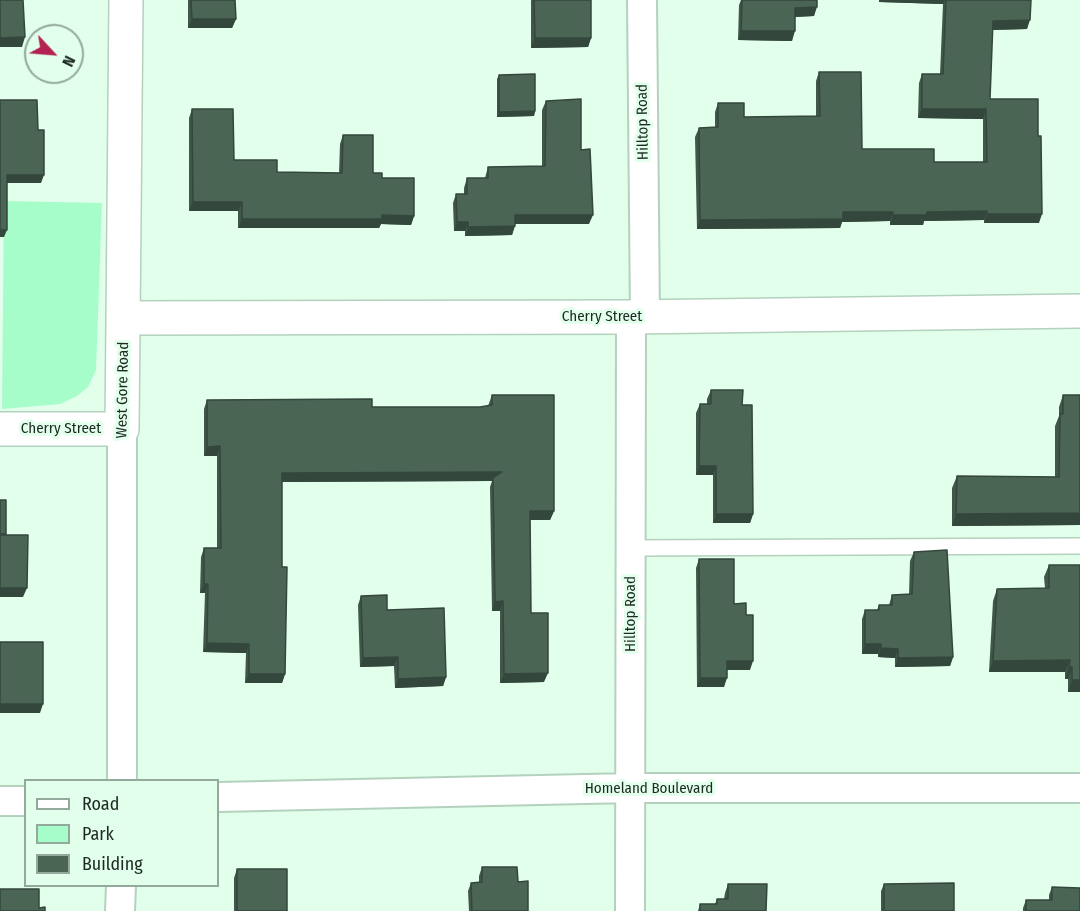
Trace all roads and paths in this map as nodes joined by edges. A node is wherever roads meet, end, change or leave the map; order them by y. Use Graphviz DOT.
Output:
graph roads {
  1 [pos="126,0"];
  2 [pos="642,0"];
  3 [pos="1080,311"];
  4 [pos="638,317"];
  5 [pos="123,318"];
  6 [pos="0,429"];
  7 [pos="122,429"];
  8 [pos="1080,546"];
  9 [pos="631,548"];
  10 [pos="122,779"];
  11 [pos="631,788"];
  12 [pos="1080,789"];
  13 [pos="219,797"];
  14 [pos="0,801"];
  15 [pos="24,801"];
  16 [pos="121,887"];
  17 [pos="120,911"];
  18 [pos="630,911"];
  1 -- 5 [label="street, West Gore Road"];
  2 -- 4 [label="street, Hilltop Road"];
  3 -- 4 [label="street, Cherry Street"];
  4 -- 5 [label="street, Cherry Street"];
  4 -- 9 [label="street, Hilltop Road"];
  5 -- 7 [label="street, West Gore Road"];
  6 -- 7 [label="street, Cherry Street"];
  7 -- 10 [label="street, West Gore Road"];
  8 -- 9 [label="lane"];
  9 -- 11 [label="street, Hilltop Road"];
  11 -- 12 [label="street, Homeland Boulevard"];
  11 -- 13 [label="street, Homeland Boulevard"];
  11 -- 18 [label="street, Hilltop Road"];
  14 -- 15 [label="street"];
  16 -- 17 [label="street"];
}
